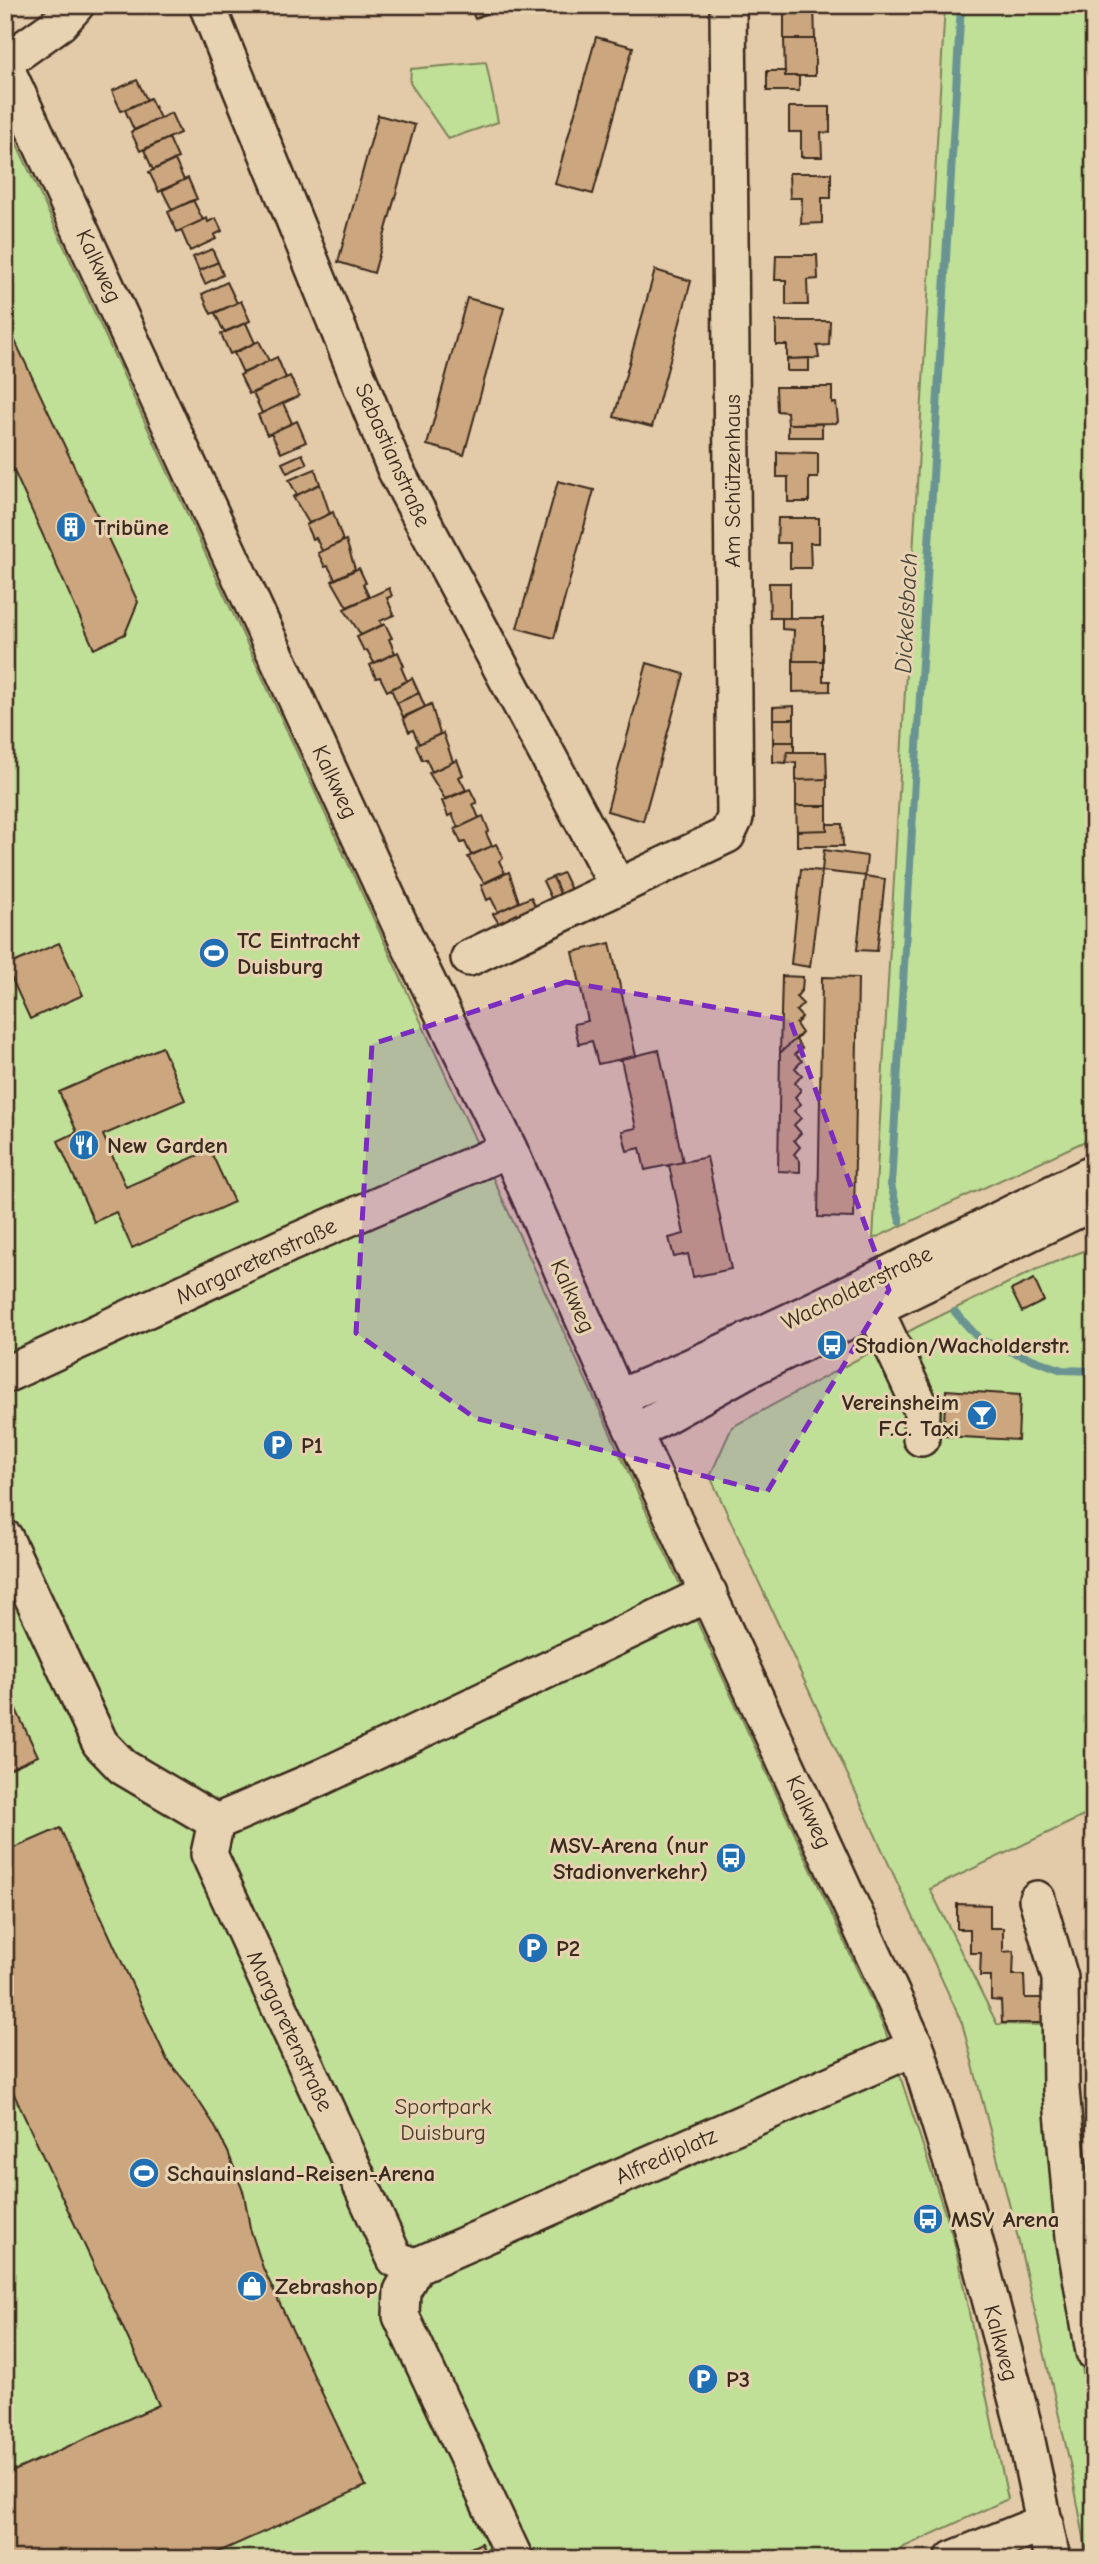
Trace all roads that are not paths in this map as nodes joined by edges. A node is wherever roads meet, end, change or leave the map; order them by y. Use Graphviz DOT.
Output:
graph roads {
  1 [pos="76,5"];
  2 [pos="207,5"];
  3 [pos="728,5"];
  4 [pos="5,64"];
  5 [pos="618,887"];
  6 [pos="468,958"];
  7 [pos="509,1149"];
  8 [pos="1094,1173"];
  9 [pos="1094,1202"];
  10 [pos="873,1307"];
  11 [pos="5,1375"];
  12 [pos="618,1398"];
  13 [pos="634,1433"];
  14 [pos="921,1437"];
  15 [pos="5,1538"];
  16 [pos="709,1593"];
  17 [pos="216,1822"];
  18 [pos="1037,1899"];
  19 [pos="916,2047"];
  20 [pos="416,2266"];
  21 [pos="1094,2352"];
  22 [pos="1045,2522"];
  23 [pos="515,2559"];
  24 [pos="953,2559"];
  25 [pos="1052,2559"];
  1 -- 4 [label="street"];
  2 -- 5 [label="street, Sebastianstraße"];
  3 -- 5 [label="street, Am Schützenhaus"];
  4 -- 7 [label="street, Kalkweg"];
  5 -- 6 [label="street, Am Schützenhaus"];
  7 -- 11 [label="street, Margaretenstraße"];
  7 -- 12 [label="street, Kalkweg"];
  8 -- 12 [label="street, Wacholderstraße"];
  9 -- 10 [label="street, Wacholderstraße"];
  10 -- 13 [label="street, Wacholderstraße"];
  10 -- 14 [label="street"];
  12 -- 13 [label="street, Kalkweg"];
  13 -- 16 [label="street, Kalkweg"];
  15 -- 17 [label="street"];
  16 -- 17 [label="street"];
  16 -- 19 [label="street, Kalkweg"];
  17 -- 20 [label="street, Margaretenstraße"];
  18 -- 21 [label="street"];
  19 -- 20 [label="street, Alfrediplatz"];
  19 -- 22 [label="street, Kalkweg"];
  20 -- 23 [label="street"];
  22 -- 24 [label="street"];
  22 -- 25 [label="street, Kalkweg"];
}
